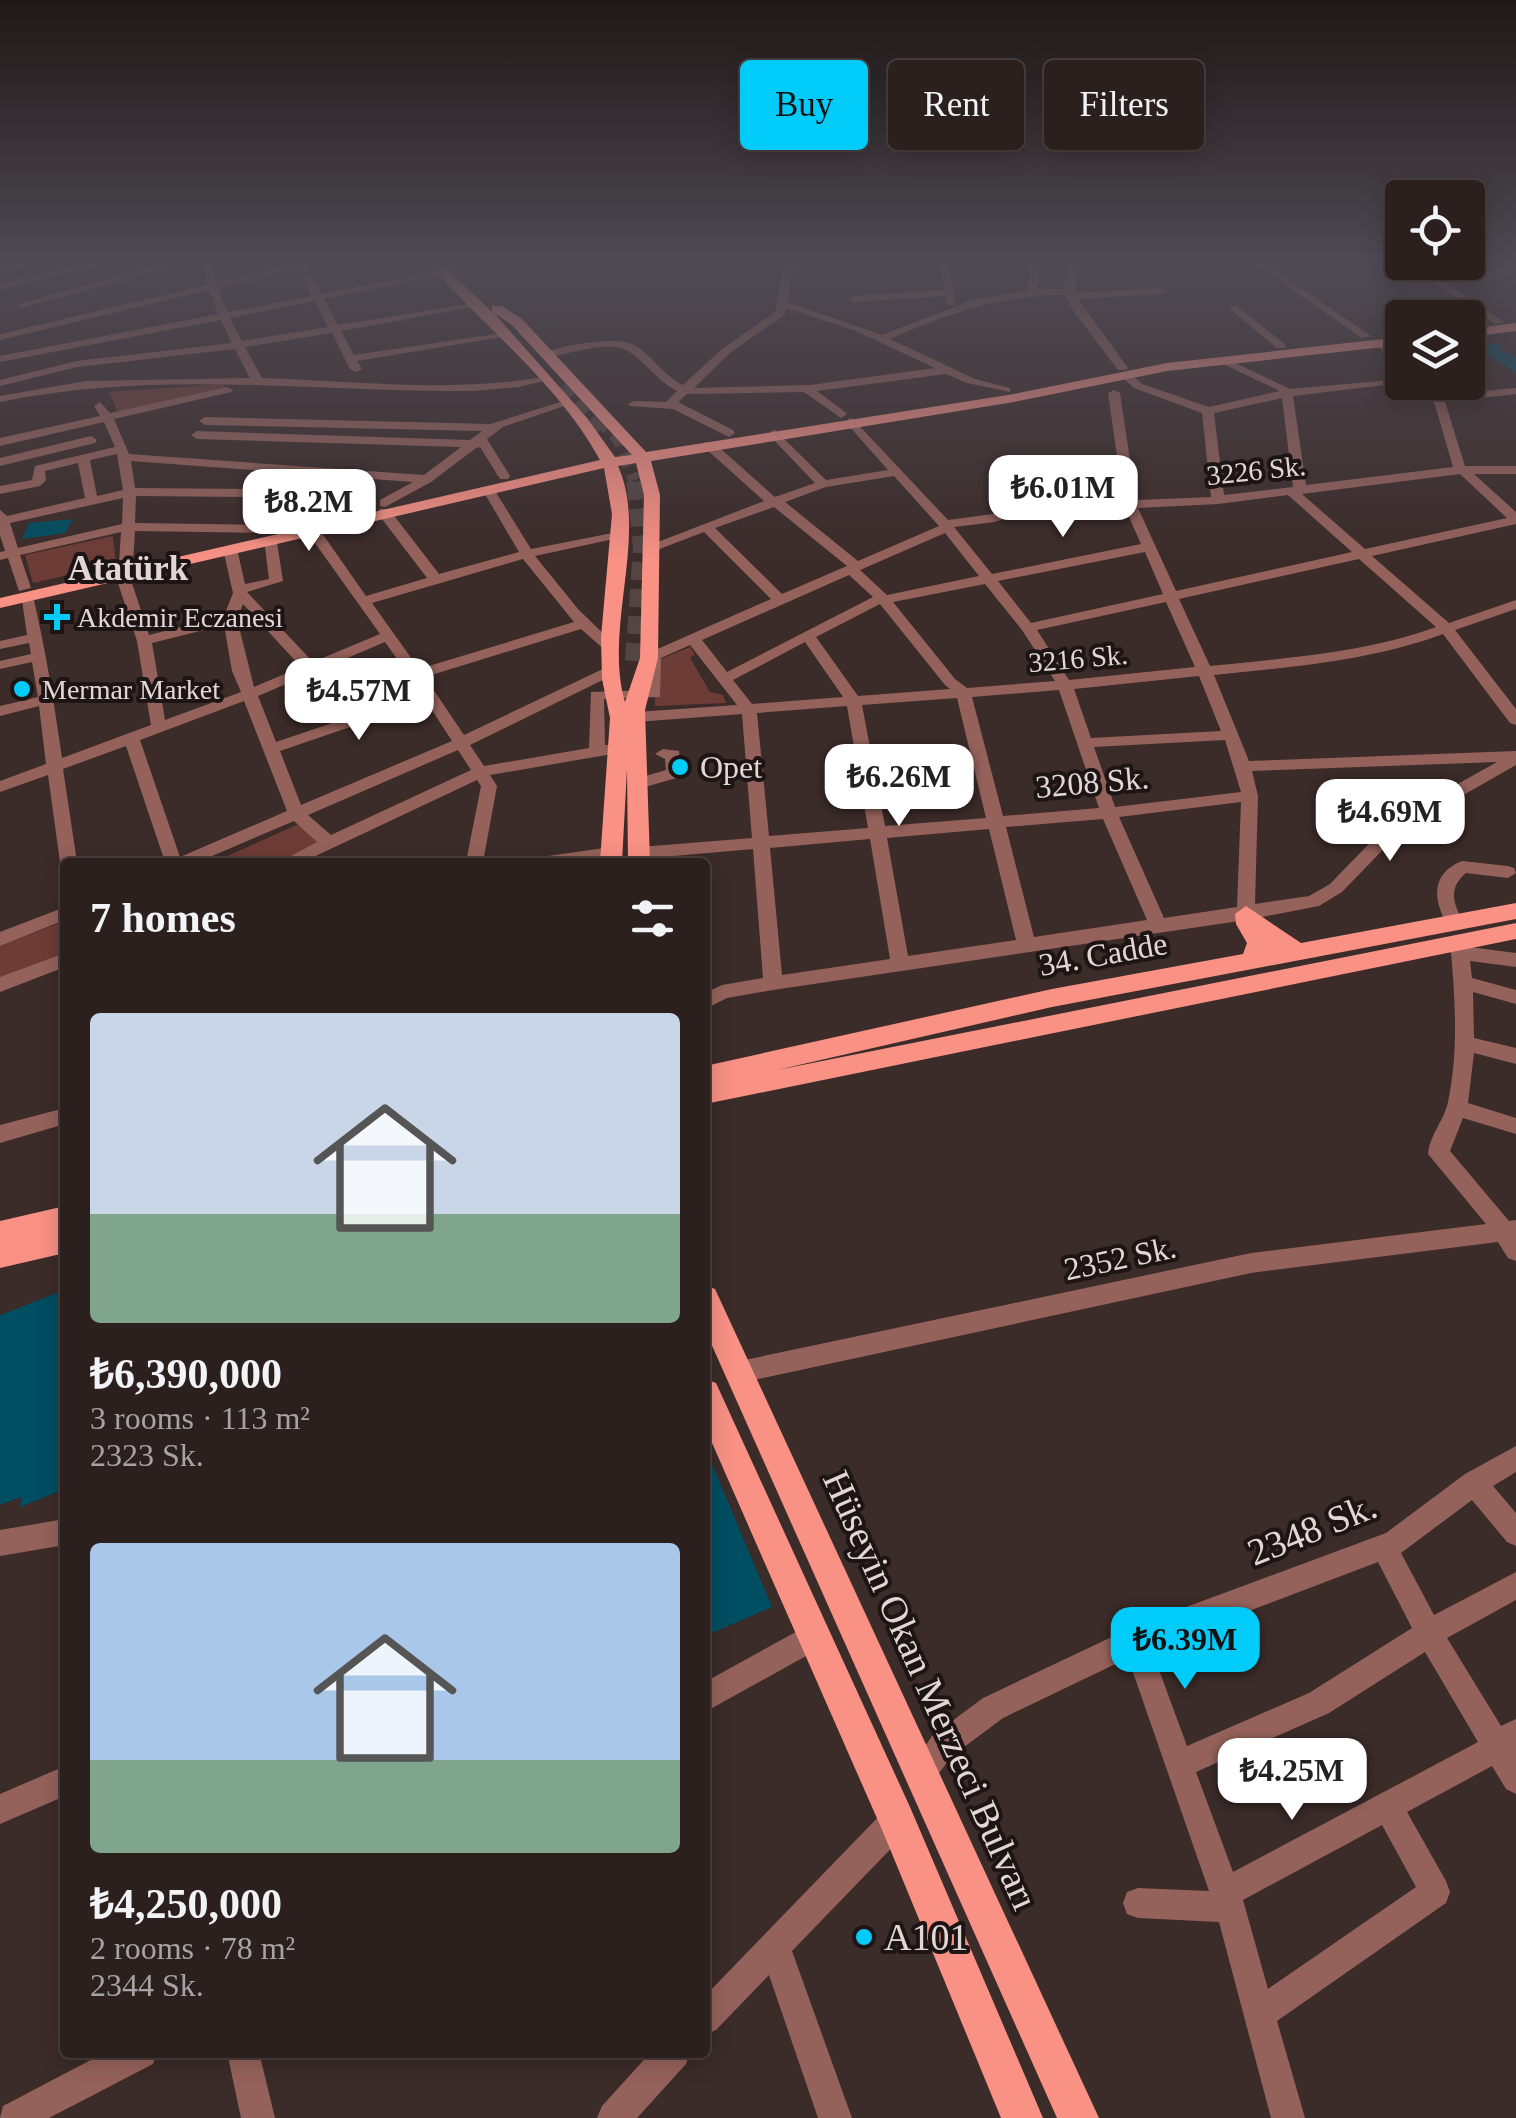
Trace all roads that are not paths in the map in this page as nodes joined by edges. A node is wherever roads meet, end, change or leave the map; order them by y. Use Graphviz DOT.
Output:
graph roads {
  1 [pos="77,364"];
  2 [pos="249,364"];
  3 [pos="353,364"];
  4 [pos="530,364"];
  5 [pos="540,364"];
  6 [pos="545,364"];
  7 [pos="558,364"];
  8 [pos="647,364"];
  9 [pos="711,364"];
  10 [pos="935,364"];
  11 [pos="1120,364"];
  12 [pos="1191,364"];
  13 [pos="1200,364"];
  14 [pos="1230,364"];
  15 [pos="948,370"];
  16 [pos="1129,376"];
  17 [pos="25,377"];
  18 [pos="542,380"];
  19 [pos="0,383"];
  20 [pos="1085,383"];
  21 [pos="259,384"];
  22 [pos="291,384"];
  23 [pos="1385,384"];
  24 [pos="361,385"];
  25 [pos="88,387"];
  26 [pos="421,388"];
  27 [pos="806,388"];
  28 [pos="35,390"];
  29 [pos="684,390"];
  30 [pos="1006,390"];
  31 [pos="1516,391"];
  32 [pos="221,392"];
  33 [pos="1114,393"];
  34 [pos="1287,393"];
  35 [pos="1485,394"];
  36 [pos="283,397"];
  37 [pos="0,399"];
  38 [pos="414,400"];
  39 [pos="1436,400"];
  40 [pos="564,404"];
  41 [pos="634,404"];
  42 [pos="671,406"];
  43 [pos="274,410"];
  44 [pos="1208,411"];
  45 [pos="108,416"];
  46 [pos="847,418"];
  47 [pos="205,421"];
  48 [pos="266,422"];
  49 [pos="494,428"];
  50 [pos="730,433"];
  51 [pos="775,434"];
  52 [pos="196,435"];
  53 [pos="282,438"];
  54 [pos="91,440"];
  55 [pos="0,442"];
  56 [pos="480,442"];
  57 [pos="709,445"];
  58 [pos="639,452"];
  59 [pos="123,453"];
  60 [pos="84,457"];
  61 [pos="607,459"];
  62 [pos="182,460"];
  63 [pos="0,462"];
  64 [pos="265,467"];
  65 [pos="1463,470"];
  66 [pos="1516,470"];
  67 [pos="897,472"];
  68 [pos="504,476"];
  69 [pos="428,479"];
  70 [pos="823,484"];
  71 [pos="488,489"];
  72 [pos="0,490"];
  73 [pos="1296,491"];
  74 [pos="131,492"];
  75 [pos="246,494"];
  76 [pos="652,495"];
  77 [pos="619,498"];
  78 [pos="1218,500"];
  79 [pos="92,502"];
  80 [pos="774,502"];
  81 [pos="1130,504"];
  82 [pos="384,508"];
  83 [pos="1516,519"];
  84 [pos="2,524"];
  85 [pos="946,525"];
  86 [pos="224,527"];
  87 [pos="128,528"];
  88 [pos="312,529"];
  89 [pos="708,529"];
  90 [pos="274,534"];
  91 [pos="618,534"];
  92 [pos="652,547"];
  93 [pos="1148,547"];
  94 [pos="230,548"];
  95 [pos="7,554"];
  96 [pos="1362,555"];
  97 [pos="526,556"];
  98 [pos="854,568"];
  99 [pos="124,569"];
  100 [pos="986,576"];
  101 [pos="435,579"];
  102 [pos="25,592"];
  103 [pos="240,592"];
  104 [pos="0,594"];
  105 [pos="1169,596"];
  106 [pos="883,598"];
  107 [pos="780,600"];
  108 [pos="364,601"];
  109 [pos="0,602"];
  110 [pos="1516,604"];
  111 [pos="230,620"];
  112 [pos="582,624"];
  113 [pos="1028,628"];
  114 [pos="1446,628"];
  115 [pos="36,636"];
  116 [pos="388,636"];
  117 [pos="807,636"];
  118 [pos="694,640"];
  119 [pos="144,641"];
  120 [pos="0,645"];
  121 [pos="40,656"];
  122 [pos="630,660"];
  123 [pos="0,664"];
  124 [pos="312,668"];
  125 [pos="1205,672"];
  126 [pos="416,675"];
  127 [pos="724,679"];
  128 [pos="1065,685"];
  129 [pos="962,692"];
  130 [pos="249,694"];
  131 [pos="430,695"];
  132 [pos="48,699"];
  133 [pos="854,702"];
  134 [pos="748,710"];
  135 [pos="0,711"];
  136 [pos="630,716"];
  137 [pos="1516,720"];
  138 [pos="158,728"];
  139 [pos="1230,735"];
  140 [pos="131,738"];
  141 [pos="461,743"];
  142 [pos="1085,743"];
  143 [pos="273,748"];
  144 [pos="617,751"];
  145 [pos="1514,762"];
  146 [pos="52,766"];
  147 [pos="1242,766"];
  148 [pos="480,772"];
  149 [pos="638,784"];
  150 [pos="0,787"];
  151 [pos="1250,796"];
  152 [pos="1109,812"];
  153 [pos="297,814"];
  154 [pos="995,820"];
  155 [pos="876,830"];
  156 [pos="761,840"];
  157 [pos="330,843"];
  158 [pos="67,858"];
  159 [pos="172,858"];
  160 [pos="192,858"];
  161 [pos="298,858"];
  162 [pos="474,858"];
  163 [pos="610,858"];
  164 [pos="639,858"];
  165 [pos="1508,872"];
  166 [pos="1516,910"];
  167 [pos="60,914"];
  168 [pos="1246,914"];
  169 [pos="1160,927"];
  170 [pos="1516,932"];
  171 [pos="0,939"];
  172 [pos="1458,939"];
  173 [pos="1028,945"];
  174 [pos="1261,949"];
  175 [pos="1516,960"];
  176 [pos="60,962"];
  177 [pos="900,964"];
  178 [pos="1462,982"];
  179 [pos="774,983"];
  180 [pos="0,985"];
  181 [pos="1516,997"];
  182 [pos="710,999"];
  183 [pos="1464,1042"];
  184 [pos="1516,1056"];
  185 [pos="710,1075"];
  186 [pos="710,1093"];
  187 [pos="1458,1108"];
  188 [pos="60,1117"];
  189 [pos="1516,1126"];
  190 [pos="0,1134"];
  191 [pos="60,1219"];
  192 [pos="1509,1229"];
  193 [pos="0,1233"];
  194 [pos="60,1242"];
  195 [pos="1516,1251"];
  196 [pos="0,1256"];
  197 [pos="710,1309"];
  198 [pos="740,1372"];
  199 [pos="710,1404"];
  200 [pos="1516,1458"];
  201 [pos="1474,1484"];
  202 [pos="1516,1532"];
  203 [pos="60,1533"];
  204 [pos="0,1543"];
  205 [pos="1384,1547"];
  206 [pos="1516,1585"];
  207 [pos="1429,1634"];
  208 [pos="814,1636"];
  209 [pos="1135,1640"];
  210 [pos="710,1695"];
  211 [pos="1506,1738"];
  212 [pos="1181,1764"];
  213 [pos="922,1772"];
  214 [pos="1516,1779"];
  215 [pos="60,1783"];
  216 [pos="1387,1805"];
  217 [pos="0,1809"];
  218 [pos="897,1820"];
  219 [pos="1228,1900"];
  220 [pos="1138,1903"];
  221 [pos="774,1944"];
  222 [pos="1261,2013"];
  223 [pos="710,2014"];
  224 [pos="130,2058"];
  225 [pos="244,2058"];
  226 [pos="669,2058"];
  227 [pos="15,2118"];
  228 [pos="258,2118"];
  229 [pos="614,2118"];
  230 [pos="835,2118"];
  231 [pos="1022,2118"];
  232 [pos="1078,2118"];
  233 [pos="1288,2118"];
  1 -- 17 [label="street"];
  1 -- 25 [label="street"];
  2 -- 21 [label="street"];
  3 -- 24 [label="street"];
  4 -- 18 [label="main road"];
  5 -- 6 [label="main road"];
  7 -- 58 [label="main road"];
  8 -- 29 [label="street"];
  9 -- 29 [label="street"];
  10 -- 15 [label="street"];
  11 -- 16 [label="street"];
  12 -- 16 [label="main road"];
  13 -- 16 [label="main road"];
  14 -- 34 [label="street"];
  15 -- 27 [label="street"];
  15 -- 30 [label="street"];
  16 -- 20 [label="main road"];
  16 -- 30 [label="main road"];
  16 -- 33 [label="street"];
  16 -- 44 [label="street"];
  17 -- 19 [label="street"];
  17 -- 28 [label="street"];
  18 -- 26 [label="street"];
  18 -- 40 [label="main road"];
  20 -- 33 [label="street"];
  20 -- 46 [label="main road"];
  21 -- 22 [label="street"];
  21 -- 25 [label="street"];
  21 -- 32 [label="street"];
  22 -- 24 [label="street"];
  22 -- 36 [label="street"];
  23 -- 34 [label="street"];
  24 -- 26 [label="street"];
  25 -- 28 [label="street"];
  25 -- 45 [label="street"];
  26 -- 38 [label="street"];
  27 -- 29 [label="street"];
  27 -- 46 [label="street"];
  28 -- 37 [label="street"];
  29 -- 42 [label="street"];
  30 -- 46 [label="main road"];
  31 -- 35 [label="street"];
  32 -- 45 [label="street"];
  32 -- 47 [label="street"];
  33 -- 81 [label="street"];
  34 -- 44 [label="street"];
  34 -- 73 [label="street"];
  39 -- 65 [label="street"];
  40 -- 49 [label="street"];
  40 -- 61 [label="main road"];
  41 -- 42 [label="street"];
  42 -- 50 [label="street"];
  43 -- 48 [label="street"];
  44 -- 78 [label="street"];
  45 -- 55 [label="street"];
  45 -- 59 [label="street"];
  46 -- 50 [label="main road"];
  46 -- 51 [label="main road"];
  46 -- 67 [label="street"];
  47 -- 48 [label="street"];
  47 -- 52 [label="street"];
  48 -- 49 [label="street"];
  49 -- 56 [label="street"];
  50 -- 58 [label="main road"];
  51 -- 57 [label="main road"];
  51 -- 70 [label="street"];
  52 -- 53 [label="street"];
  52 -- 62 [label="street"];
  53 -- 56 [label="street"];
  53 -- 64 [label="street"];
  54 -- 63 [label="street"];
  56 -- 68 [label="street"];
  56 -- 69 [label="street"];
  57 -- 58 [label="main road"];
  57 -- 80 [label="street"];
  58 -- 61 [label="main road"];
  58 -- 76 [label="main road"];
  59 -- 60 [label="street"];
  59 -- 62 [label="street"];
  59 -- 74 [label="street"];
  60 -- 72 [label="street"];
  60 -- 79 [label="street"];
  61 -- 68 [label="main road"];
  61 -- 71 [label="main road"];
  61 -- 77 [label="main road"];
  62 -- 64 [label="street"];
  64 -- 69 [label="street"];
  64 -- 75 [label="street"];
  65 -- 66 [label="street, 3226 Sk."];
  65 -- 73 [label="street, 3226 Sk."];
  65 -- 83 [label="street"];
  67 -- 70 [label="street"];
  67 -- 85 [label="street"];
  68 -- 82 [label="main road"];
  69 -- 82 [label="street"];
  70 -- 80 [label="street"];
  71 -- 82 [label="main road"];
  71 -- 97 [label="street"];
  73 -- 78 [label="street, 3226 Sk."];
  73 -- 96 [label="street"];
  74 -- 75 [label="street"];
  74 -- 79 [label="street"];
  74 -- 87 [label="street"];
  75 -- 86 [label="street"];
  76 -- 77 [label="main road"];
  76 -- 92 [label="main road"];
  77 -- 91 [label="main road"];
  78 -- 81 [label="street, 3226 Sk."];
  79 -- 84 [label="street"];
  80 -- 89 [label="street"];
  80 -- 98 [label="street"];
  81 -- 85 [label="street, 3226 Sk."];
  81 -- 93 [label="street"];
  82 -- 88 [label="main road"];
  82 -- 90 [label="main road"];
  82 -- 101 [label="street"];
  83 -- 96 [label="street"];
  84 -- 95 [label="street"];
  85 -- 98 [label="street, 3226 Sk."];
  85 -- 100 [label="street"];
  86 -- 87 [label="street"];
  86 -- 90 [label="street"];
  87 -- 95 [label="street"];
  87 -- 99 [label="street"];
  88 -- 90 [label="main road"];
  88 -- 108 [label="street"];
  89 -- 92 [label="street"];
  89 -- 107 [label="street"];
  90 -- 94 [label="main road"];
  90 -- 99 [label="main road"];
  90 -- 103 [label="street"];
  91 -- 97 [label="street"];
  91 -- 122 [label="main road"];
  92 -- 122 [label="main road"];
  93 -- 100 [label="street"];
  93 -- 105 [label="street"];
  94 -- 99 [label="main road"];
  94 -- 103 [label="street"];
  95 -- 102 [label="street"];
  96 -- 105 [label="street"];
  96 -- 114 [label="street"];
  97 -- 101 [label="street"];
  97 -- 112 [label="street"];
  98 -- 106 [label="street"];
  98 -- 107 [label="street, 3226 Sk."];
  99 -- 102 [label="main road"];
  99 -- 119 [label="street"];
  100 -- 106 [label="street"];
  100 -- 113 [label="street"];
  101 -- 108 [label="street"];
  102 -- 104 [label="main road"];
  102 -- 109 [label="main road"];
  102 -- 115 [label="street"];
  103 -- 111 [label="street"];
  103 -- 124 [label="street"];
  105 -- 113 [label="street"];
  105 -- 125 [label="street"];
  106 -- 117 [label="street"];
  106 -- 129 [label="street"];
  107 -- 118 [label="street, 3226 Sk."];
  108 -- 116 [label="street"];
  110 -- 114 [label="street, 3216 Sk."];
  111 -- 119 [label="street"];
  111 -- 130 [label="street"];
  112 -- 122 [label="street"];
  112 -- 126 [label="street"];
  113 -- 128 [label="street"];
  114 -- 125 [label="street, 3216 Sk."];
  114 -- 137 [label="street"];
  115 -- 120 [label="street"];
  115 -- 121 [label="street"];
  116 -- 124 [label="street"];
  116 -- 126 [label="street"];
  117 -- 127 [label="street"];
  117 -- 133 [label="street"];
  118 -- 122 [label="street, 3226 Sk."];
  118 -- 127 [label="street"];
  119 -- 138 [label="street"];
  121 -- 123 [label="street"];
  121 -- 132 [label="street"];
  122 -- 136 [label="main road"];
  122 -- 141 [label="street, 3226 Sk."];
  122 -- 144 [label="street"];
  124 -- 130 [label="street"];
  125 -- 128 [label="street, 3216 Sk."];
  125 -- 139 [label="street"];
  126 -- 131 [label="street"];
  127 -- 134 [label="street"];
  128 -- 129 [label="street, 3216 Sk."];
  128 -- 142 [label="street"];
  129 -- 133 [label="street, 3216 Sk."];
  129 -- 154 [label="street"];
  130 -- 138 [label="street"];
  130 -- 143 [label="street"];
  131 -- 141 [label="street"];
  131 -- 143 [label="street"];
  132 -- 135 [label="street"];
  132 -- 146 [label="street"];
  133 -- 134 [label="street, 3216 Sk."];
  133 -- 155 [label="street"];
  134 -- 136 [label="street, 3216 Sk."];
  134 -- 156 [label="street"];
  136 -- 144 [label="main road"];
  138 -- 140 [label="street"];
  139 -- 142 [label="street"];
  139 -- 147 [label="street"];
  140 -- 146 [label="street"];
  140 -- 159 [label="street"];
  141 -- 148 [label="street"];
  141 -- 153 [label="street, 3226 Sk."];
  142 -- 152 [label="street"];
  143 -- 153 [label="street"];
  144 -- 148 [label="street"];
  144 -- 149 [label="main road"];
  144 -- 149 [label="street"];
  144 -- 163 [label="main road"];
  145 -- 147 [label="street"];
  145 -- 168 [label="street"];
  146 -- 150 [label="street"];
  146 -- 158 [label="street"];
  147 -- 151 [label="street"];
  148 -- 157 [label="street"];
  148 -- 162 [label="street"];
  149 -- 164 [label="main road"];
  151 -- 152 [label="street, 3208 Sk."];
  151 -- 168 [label="street"];
  152 -- 154 [label="street, 3208 Sk."];
  152 -- 169 [label="street"];
  153 -- 157 [label="street"];
  153 -- 160 [label="street, 3226 Sk."];
  154 -- 155 [label="street, 3208 Sk."];
  154 -- 173 [label="street"];
  155 -- 156 [label="street, 3208 Sk."];
  155 -- 177 [label="street"];
  156 -- 164 [label="street, 3208 Sk."];
  156 -- 179 [label="street"];
  157 -- 161 [label="street"];
  165 -- 172 [label="street"];
  166 -- 172 [label="main road, 34. Cadde"];
  167 -- 171 [label="street"];
  168 -- 169 [label="street"];
  168 -- 174 [label="main road"];
  169 -- 173 [label="street"];
  170 -- 172 [label="main road, 34. Cadde"];
  172 -- 174 [label="main road, 34. Cadde"];
  172 -- 175 [label="street"];
  172 -- 178 [label="street"];
  172 -- 186 [label="main road, 34. Cadde"];
  173 -- 177 [label="street"];
  174 -- 185 [label="main road, 34. Cadde"];
  176 -- 180 [label="street"];
  177 -- 179 [label="street"];
  178 -- 181 [label="street"];
  178 -- 183 [label="street"];
  179 -- 182 [label="street"];
  183 -- 184 [label="street"];
  183 -- 187 [label="street"];
  187 -- 189 [label="street"];
  187 -- 192 [label="street"];
  188 -- 190 [label="street"];
  191 -- 193 [label="main road"];
  192 -- 195 [label="street"];
  192 -- 198 [label="street, 2352 Sk."];
  194 -- 196 [label="main road"];
  197 -- 198 [label="main road, Hüseyin Okan Merzeci Bulvarı"];
  198 -- 213 [label="main road, Hüseyin Okan Merzeci Bulvarı"];
  199 -- 208 [label="main road"];
  200 -- 201 [label="street, 2348 Sk."];
  201 -- 202 [label="street"];
  201 -- 205 [label="street, 2348 Sk."];
  203 -- 204 [label="street"];
  205 -- 207 [label="street"];
  205 -- 209 [label="street, 2348 Sk."];
  206 -- 207 [label="street"];
  207 -- 211 [label="street"];
  207 -- 212 [label="street"];
  208 -- 210 [label="street"];
  208 -- 218 [label="main road"];
  209 -- 212 [label="street"];
  209 -- 213 [label="street, 2348 Sk."];
  211 -- 214 [label="street"];
  211 -- 216 [label="street"];
  212 -- 219 [label="street"];
  213 -- 232 [label="main road, Hüseyin Okan Merzeci Bulvarı"];
  215 -- 217 [label="street"];
  216 -- 219 [label="street"];
  216 -- 222 [label="street"];
  218 -- 221 [label="street"];
  218 -- 231 [label="main road"];
  219 -- 220 [label="street"];
  219 -- 222 [label="street"];
  221 -- 223 [label="street"];
  221 -- 230 [label="street"];
  222 -- 233 [label="street"];
  224 -- 227 [label="street"];
  225 -- 228 [label="street"];
  226 -- 229 [label="street"];
}
